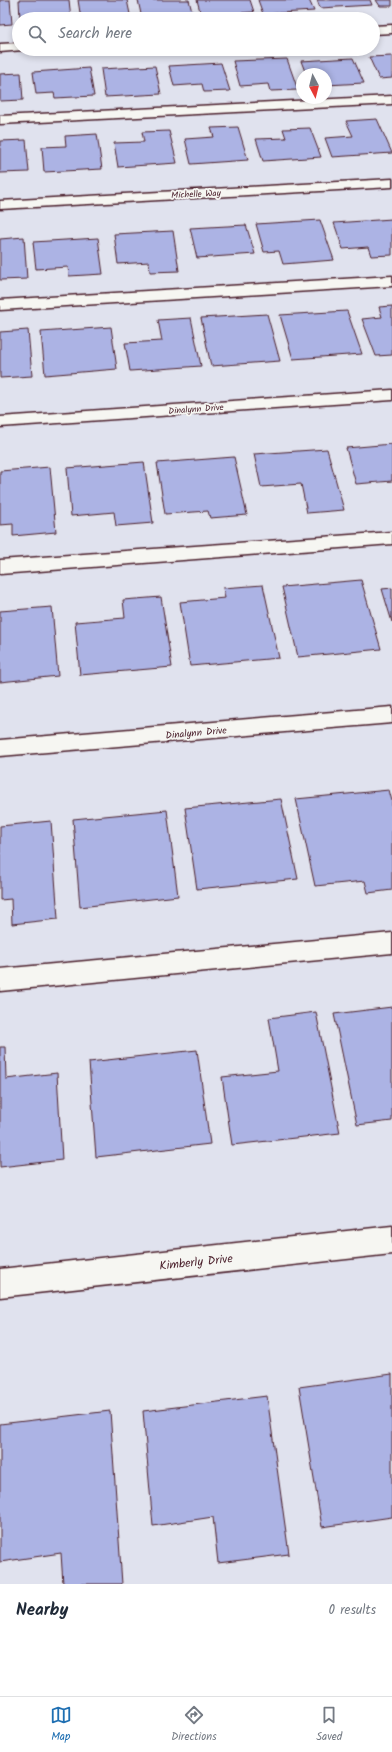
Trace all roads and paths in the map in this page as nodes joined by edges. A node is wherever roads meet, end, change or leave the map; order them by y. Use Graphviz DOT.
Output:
graph roads {
  1 [pos="380,30"];
  2 [pos="392,30"];
  3 [pos="12,47"];
  4 [pos="0,48"];
  5 [pos="392,100"];
  6 [pos="0,120"];
  7 [pos="392,183"];
  8 [pos="0,205"];
  9 [pos="392,281"];
  10 [pos="0,305"];
  11 [pos="392,395"];
  12 [pos="0,422"];
  13 [pos="392,538"];
  14 [pos="0,567"];
  15 [pos="392,715"];
  16 [pos="0,748"];
  17 [pos="392,943"];
  18 [pos="0,980"];
  19 [pos="392,1240"];
  20 [pos="0,1283"];
  1 -- 2 [label="street"];
  3 -- 4 [label="street"];
  5 -- 6 [label="street"];
  7 -- 8 [label="street, Michelle Way"];
  9 -- 10 [label="street"];
  11 -- 12 [label="street, Dinalynn Drive"];
  13 -- 14 [label="street"];
  15 -- 16 [label="street, Dinalynn Drive"];
  17 -- 18 [label="street"];
  19 -- 20 [label="street, Kimberly Drive"];
}
